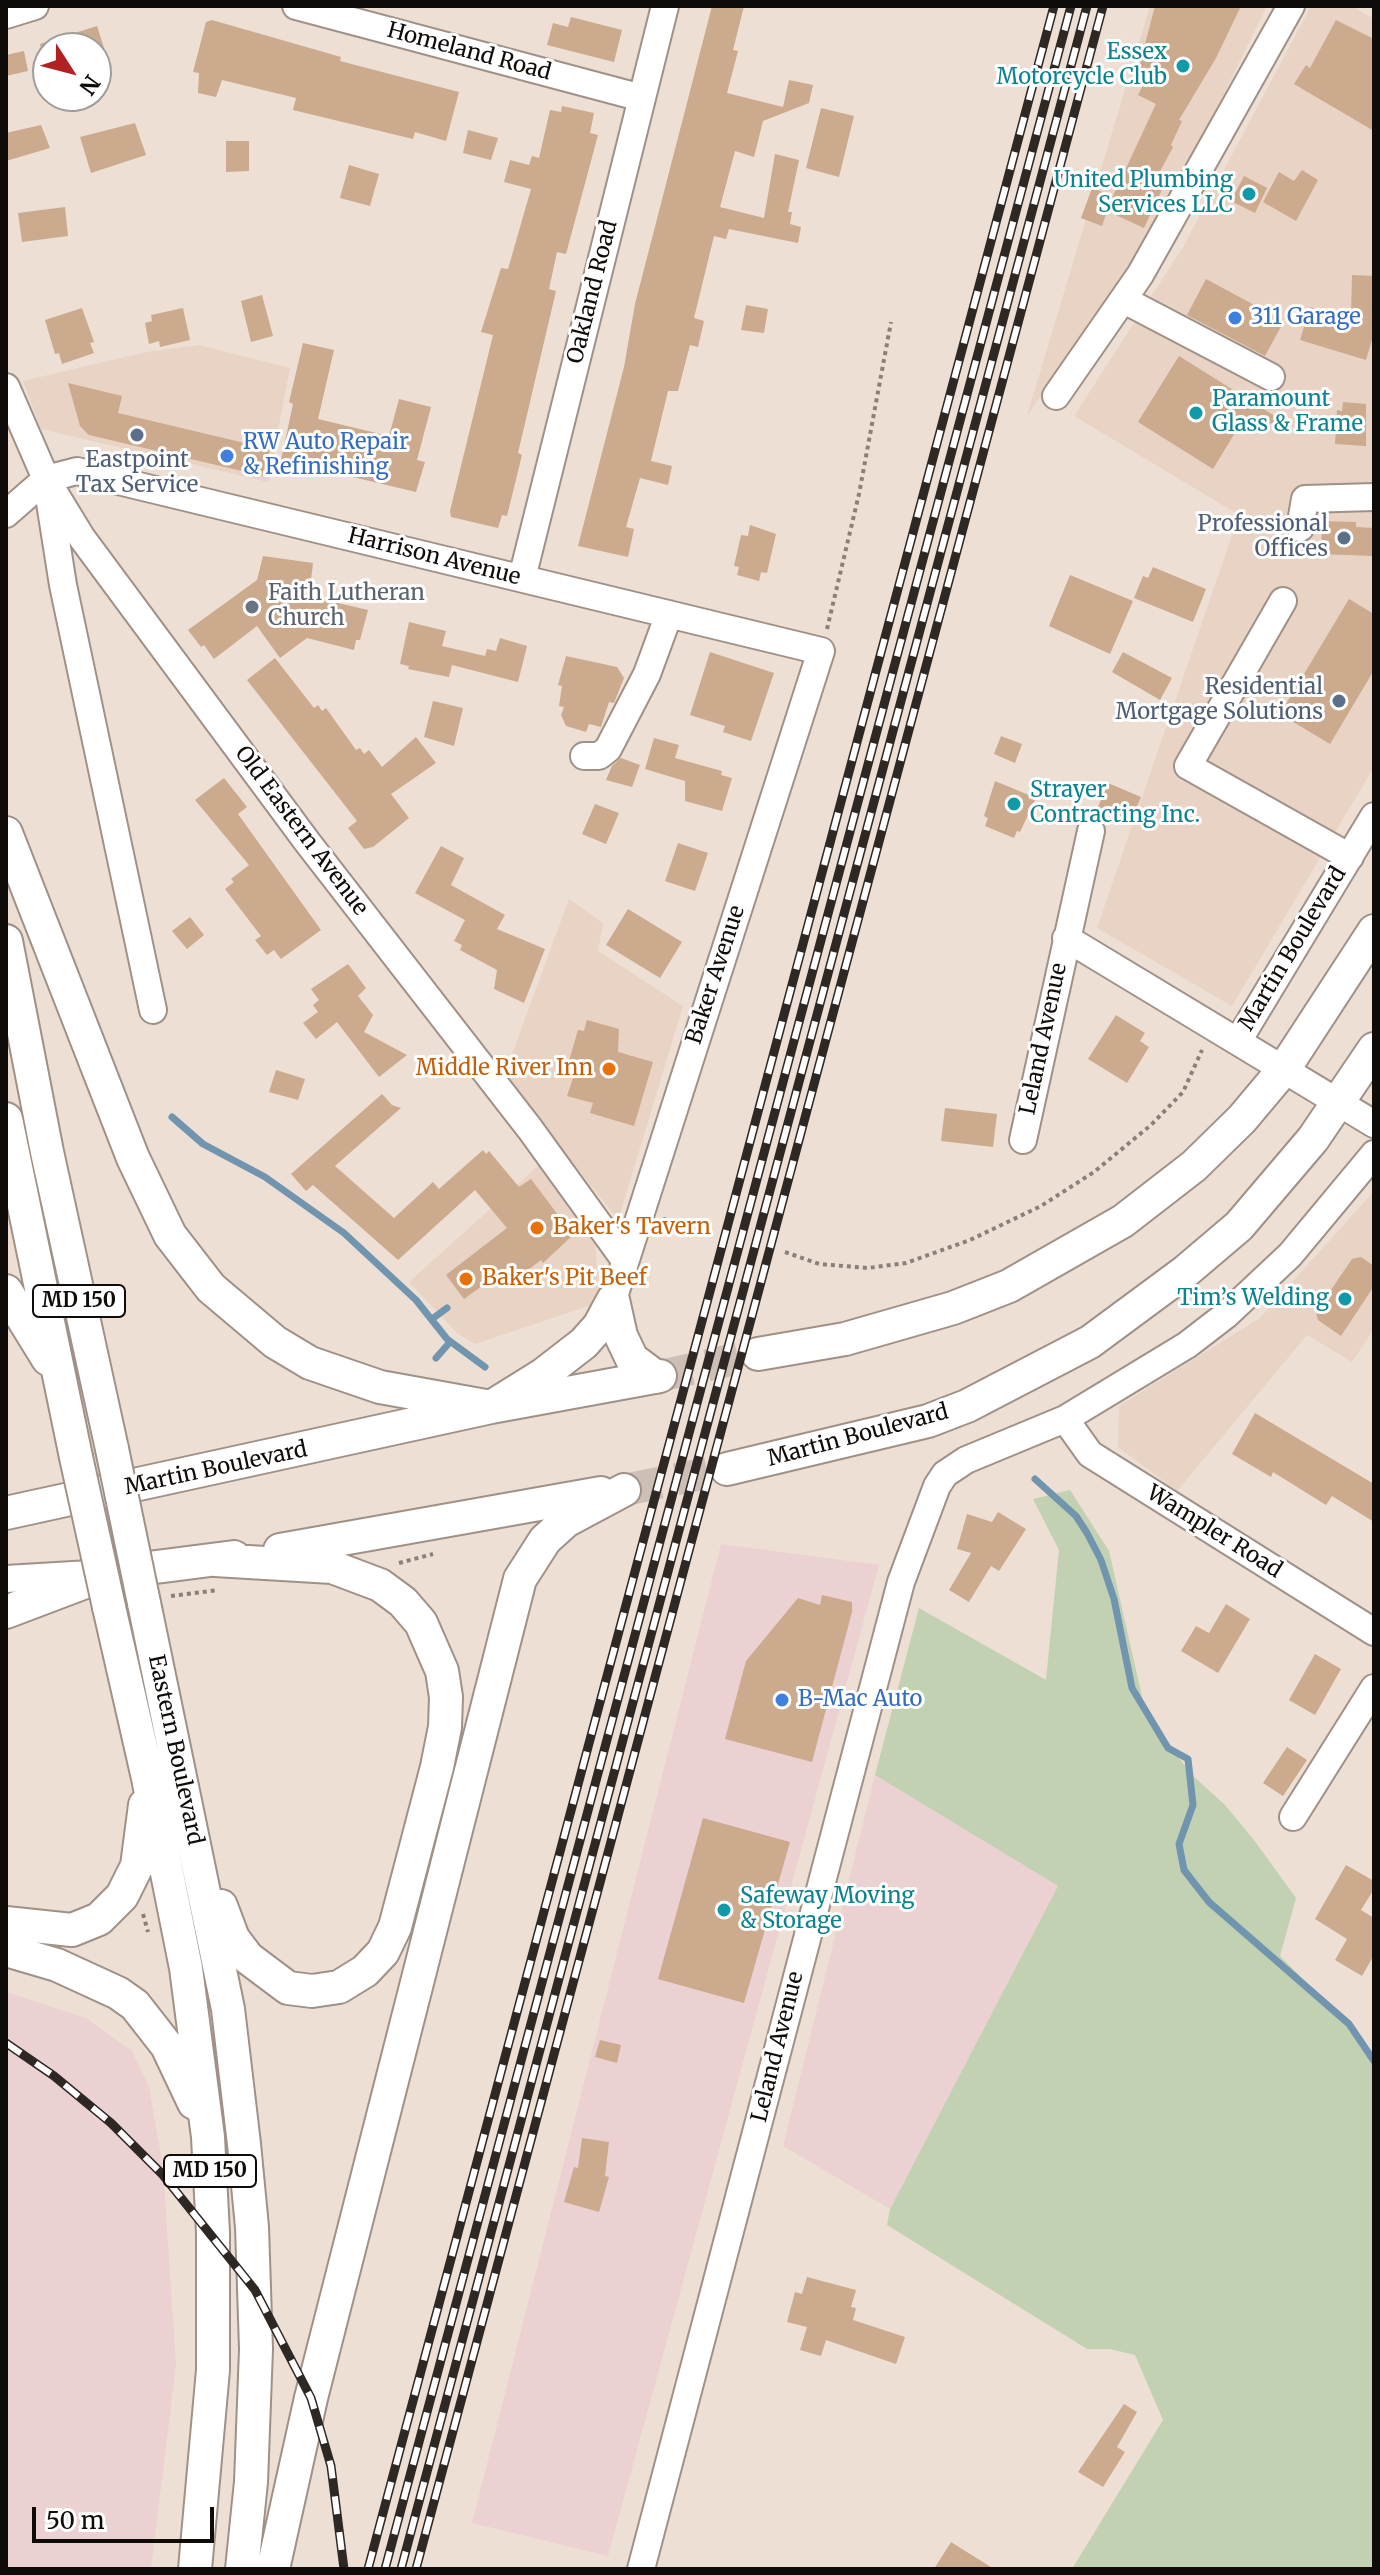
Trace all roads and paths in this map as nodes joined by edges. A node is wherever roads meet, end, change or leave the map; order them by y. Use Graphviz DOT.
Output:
graph roads {
  1 [pos="35,6"];
  2 [pos="296,6"];
  3 [pos="665,6"];
  4 [pos="1291,6"];
  5 [pos="6,15"];
  6 [pos="642,98"];
  7 [pos="1124,300"];
  8 [pos="891,322"];
  9 [pos="1271,377"];
  10 [pos="6,387"];
  11 [pos="1056,396"];
  12 [pos="46,479"];
  13 [pos="1374,497"];
  14 [pos="11,504"];
  15 [pos="1300,528"];
  16 [pos="522,578"];
  17 [pos="1283,601"];
  18 [pos="669,614"];
  19 [pos="821,651"];
  20 [pos="584,756"];
  21 [pos="1374,816"];
  22 [pos="1091,831"];
  23 [pos="6,833"];
  24 [pos="1350,857"];
  25 [pos="1374,931"];
  26 [pos="1066,938"];
  27 [pos="6,941"];
  28 [pos="153,1010"];
  29 [pos="1227,1035"];
  30 [pos="1374,1049"];
  31 [pos="1284,1069"];
  32 [pos="1339,1103"];
  33 [pos="6,1119"];
  34 [pos="1374,1124"];
  35 [pos="1023,1140"];
  36 [pos="1374,1154"];
  37 [pos="785,1252"];
  38 [pos="624,1259"];
  39 [pos="6,1291"];
  40 [pos="613,1300"];
  41 [pos="758,1354"];
  42 [pos="61,1381"];
  43 [pos="491,1407"];
  44 [pos="1065,1419"];
  45 [pos="727,1469"];
  46 [pos="6,1513"];
  47 [pos="109,1573"];
  48 [pos="223,1574"];
  49 [pos="6,1579"];
  50 [pos="157,1599"];
  51 [pos="6,1612"];
  52 [pos="1374,1632"];
  53 [pos="1374,1688"];
  54 [pos="148,1778"];
  55 [pos="1293,1817"];
  56 [pos="191,1821"];
  57 [pos="6,1923"];
  58 [pos="6,1950"];
  59 [pos="208,2137"];
  60 [pos="254,2411"];
  61 [pos="200,2565"];
  62 [pos="242,2569"];
  63 [pos="273,2569"];
  64 [pos="641,2569"];
  1 -- 5 [label="street"];
  2 -- 6 [label="street, Homeland Road"];
  3 -- 6 [label="street, Oakland Road"];
  4 -- 7 [label="street"];
  6 -- 16 [label="street, Oakland Road"];
  7 -- 9 [label="street"];
  7 -- 11 [label="street"];
  8 -- 19 [label="path"];
  10 -- 12 [label="street, Old Eastern Avenue"];
  12 -- 14 [label="street"];
  12 -- 16 [label="street, Harrison Avenue"];
  12 -- 28 [label="street"];
  12 -- 38 [label="street, Old Eastern Avenue"];
  13 -- 15 [label="street"];
  16 -- 18 [label="street, Harrison Avenue"];
  17 -- 24 [label="street"];
  18 -- 19 [label="street, Harrison Avenue"];
  18 -- 20 [label="street"];
  19 -- 38 [label="street, Baker Avenue"];
  21 -- 24 [label="street, Martin Boulevard"];
  22 -- 26 [label="street, Leland Avenue"];
  23 -- 43 [label="main road"];
  24 -- 29 [label="street, Martin Boulevard"];
  25 -- 31 [label="main road"];
  26 -- 29 [label="street"];
  26 -- 35 [label="street, Leland Avenue"];
  27 -- 50 [label="main road, Eastern Boulevard / MD 150, bridge"];
  29 -- 31 [label="street"];
  29 -- 37 [label="path"];
  30 -- 32 [label="main road, Martin Boulevard"];
  31 -- 32 [label="street"];
  31 -- 41 [label="main road"];
  32 -- 34 [label="street"];
  32 -- 45 [label="main road, Martin Boulevard"];
  33 -- 42 [label="main road, Eastern Boulevard / MD 150"];
  36 -- 44 [label="street, Leland Avenue"];
  38 -- 40 [label="street, Baker Avenue"];
  39 -- 42 [label="main road"];
  40 -- 43 [label="main road"];
  40 -- 43 [label="main road, Martin Boulevard"];
  42 -- 54 [label="main road, Eastern Boulevard / MD 150, bridge"];
  43 -- 46 [label="main road, Martin Boulevard"];
  44 -- 52 [label="street, Wampler Road"];
  44 -- 64 [label="street, Leland Avenue"];
  47 -- 48 [label="main road"];
  47 -- 49 [label="street"];
  47 -- 51 [label="main road"];
  48 -- 50 [label="path"];
  48 -- 56 [label="main road"];
  48 -- 63 [label="main road"];
  50 -- 56 [label="main road, Eastern Boulevard / MD 150"];
  53 -- 55 [label="street"];
  54 -- 57 [label="main road"];
  54 -- 59 [label="main road, Eastern Boulevard / MD 150"];
  56 -- 60 [label="main road, Eastern Boulevard / MD 150"];
  58 -- 59 [label="main road"];
  59 -- 61 [label="main road, Eastern Boulevard / MD 150"];
  60 -- 61 [label="main road"];
  60 -- 62 [label="main road, Eastern Boulevard / MD 150"];
}
